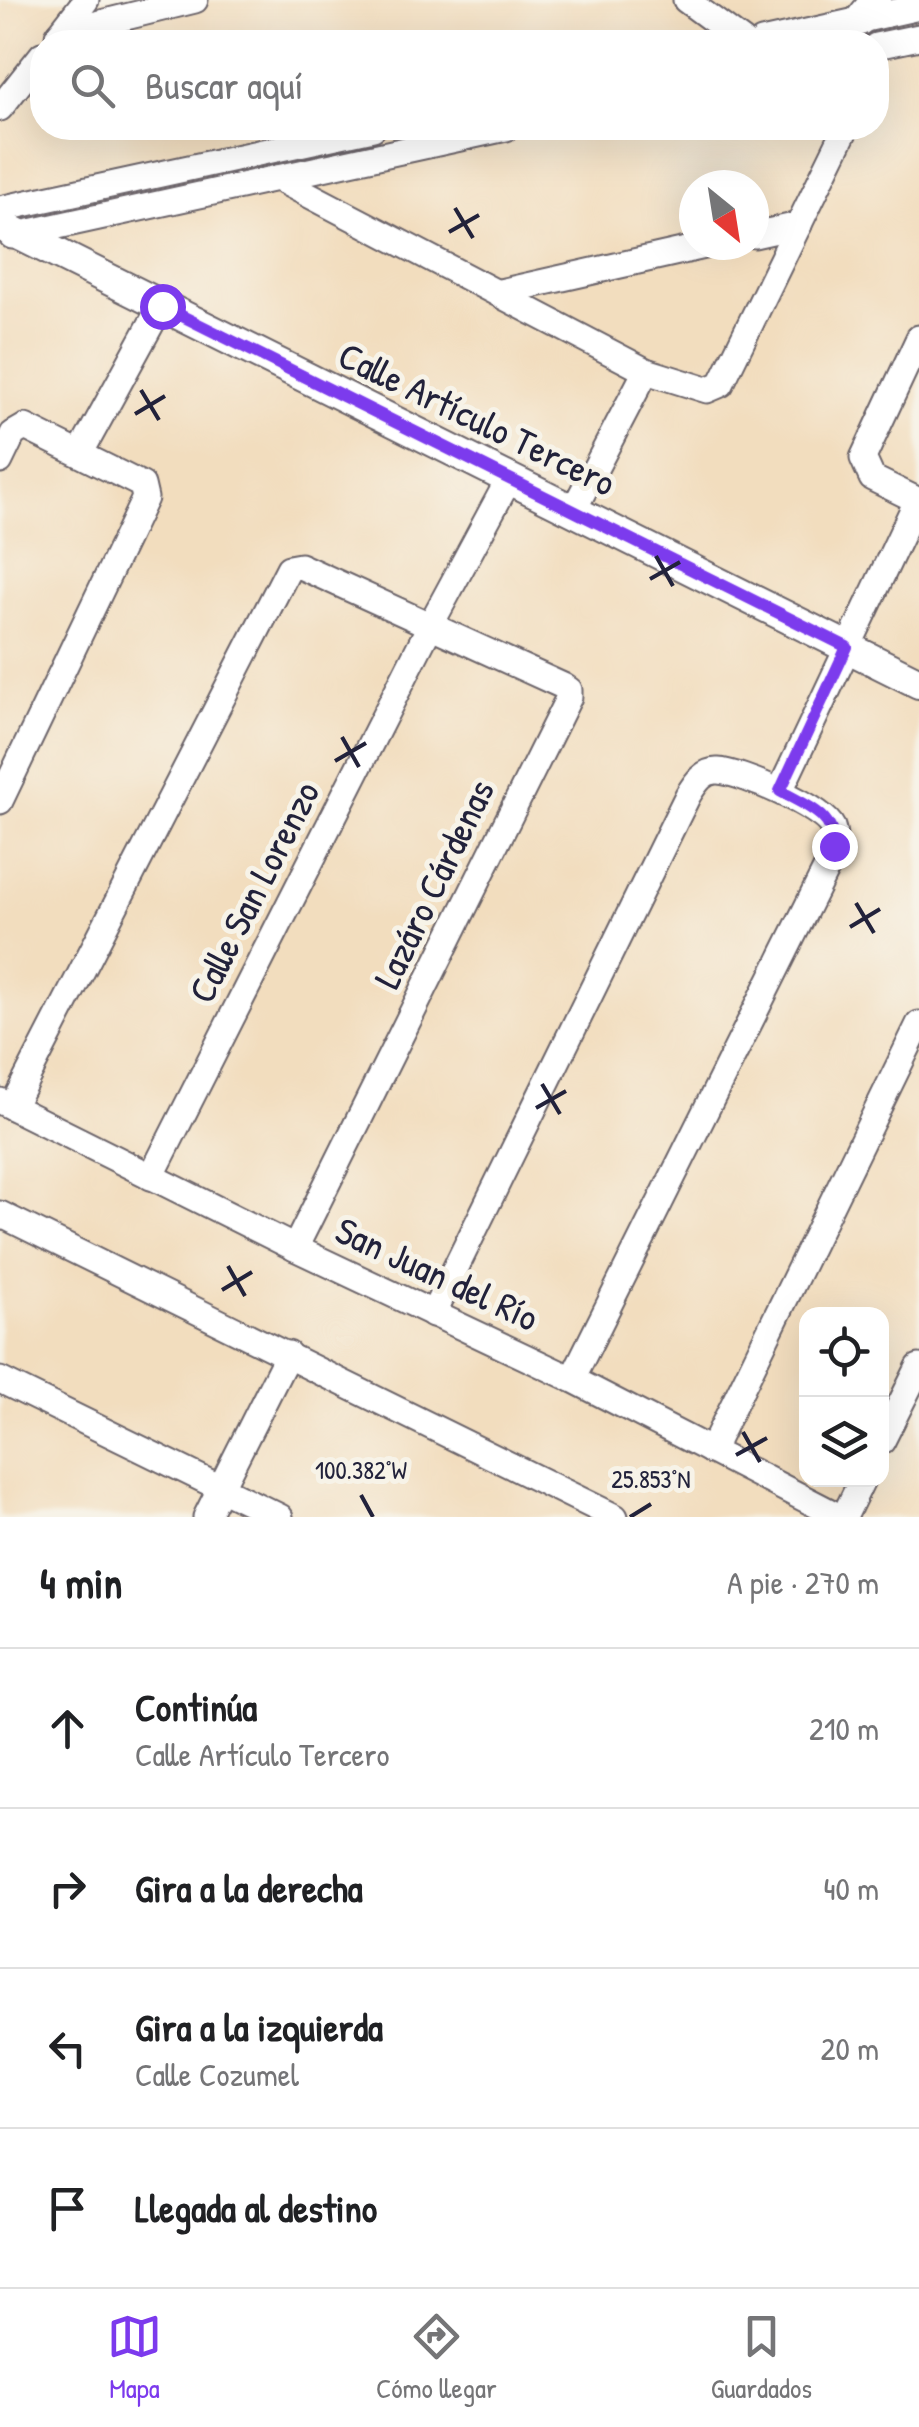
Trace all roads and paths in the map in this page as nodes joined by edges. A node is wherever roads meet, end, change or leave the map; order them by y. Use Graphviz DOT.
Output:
graph roads {
  1 [pos="86,0"];
  2 [pos="195,0"];
  3 [pos="686,0"];
  4 [pos="919,7"];
  5 [pos="63,30"];
  6 [pos="86,30"];
  7 [pos="727,30"];
  8 [pos="883,30"];
  9 [pos="889,36"];
  10 [pos="919,37"];
  11 [pos="30,71"];
  12 [pos="0,108"];
  13 [pos="329,140"];
  14 [pos="451,140"];
  15 [pos="840,140"];
  16 [pos="277,178"];
  17 [pos="798,225"];
  18 [pos="4,227"];
  19 [pos="769,232"];
  20 [pos="679,252"];
  21 [pos="500,292"];
  22 [pos="162,306"];
  23 [pos="919,338"];
  24 [pos="646,370"];
  25 [pos="81,452"];
  26 [pos="0,460"];
  27 [pos="508,481"];
  28 [pos="918,501"];
  29 [pos="573,511"];
  30 [pos="431,624"];
  31 [pos="847,647"];
  32 [pos="919,683"];
  33 [pos="780,791"];
  34 [pos="0,801"];
  35 [pos="919,1024"];
  36 [pos="6,1104"];
  37 [pos="152,1177"];
  38 [pos="0,1214"];
  39 [pos="295,1248"];
  40 [pos="433,1314"];
  41 [pos="288,1354"];
  42 [pos="919,1366"];
  43 [pos="0,1380"];
  44 [pos="572,1380"];
  45 [pos="889,1427"];
  46 [pos="712,1451"];
  47 [pos="221,1487"];
  48 [pos="858,1487"];
  49 [pos="206,1517"];
  50 [pos="280,1517"];
  51 [pos="615,1517"];
  52 [pos="842,1517"];
  1 -- 5 [label="street"];
  2 -- 6 [label="street"];
  3 -- 7 [label="street"];
  4 -- 8 [label="street"];
  9 -- 10 [label="street"];
  11 -- 12 [label="street"];
  13 -- 18 [label="street"];
  14 -- 16 [label="street"];
  15 -- 17 [label="street"];
  16 -- 18 [label="street"];
  16 -- 21 [label="street"];
  17 -- 19 [label="street"];
  17 -- 24 [label="street"];
  18 -- 22 [label="street, Calle Artículo Tercero"];
  20 -- 21 [label="street"];
  21 -- 24 [label="street"];
  22 -- 25 [label="street"];
  22 -- 27 [label="street, Calle Artículo Tercero"];
  23 -- 28 [label="street"];
  24 -- 29 [label="street"];
  25 -- 26 [label="street"];
  25 -- 34 [label="street"];
  27 -- 29 [label="street, Calle Artículo Tercero"];
  27 -- 30 [label="street, Calle San Lorenzo"];
  28 -- 31 [label="street"];
  29 -- 31 [label="street, Calle Artículo Tercero"];
  30 -- 36 [label="street"];
  30 -- 37 [label="street, Calle San Lorenzo"];
  30 -- 39 [label="street, Lazáro Cárdenas"];
  31 -- 32 [label="street, Calle Artículo Tercero"];
  31 -- 33 [label="street"];
  33 -- 40 [label="street"];
  33 -- 44 [label="street"];
  35 -- 46 [label="street"];
  36 -- 37 [label="street, San Juan del Río"];
  37 -- 39 [label="street, San Juan del Río"];
  38 -- 41 [label="street"];
  39 -- 40 [label="street, San Juan del Río"];
  40 -- 44 [label="street, San Juan del Río"];
  41 -- 47 [label="street"];
  41 -- 51 [label="street"];
  42 -- 45 [label="street"];
  43 -- 47 [label="street"];
  44 -- 46 [label="street, San Juan del Río"];
  46 -- 52 [label="street, San Juan del Río"];
  47 -- 49 [label="street"];
  47 -- 50 [label="street"];
  48 -- 52 [label="street"];
}
